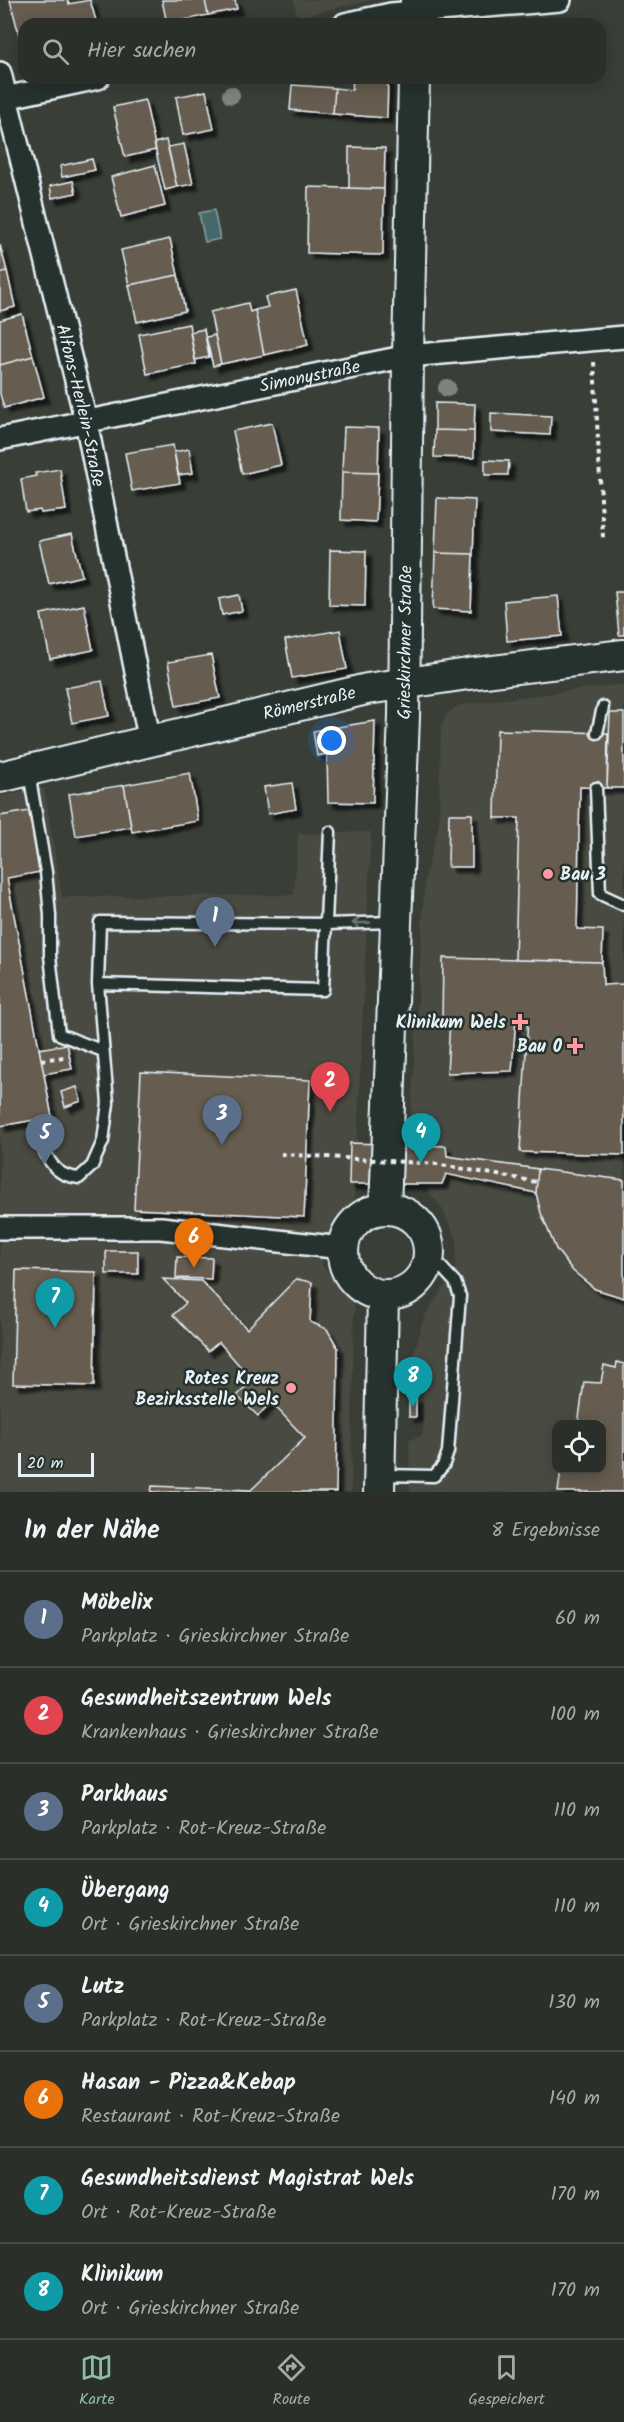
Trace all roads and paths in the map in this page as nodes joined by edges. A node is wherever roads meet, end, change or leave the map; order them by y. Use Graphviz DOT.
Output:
graph roads {
  1 [pos="561,0"];
  2 [pos="523,2"];
  3 [pos="416,12"];
  4 [pos="373,18"];
  5 [pos="0,73"];
  6 [pos="71,84"];
  7 [pos="414,84"];
  8 [pos="3,99"];
  9 [pos="624,337"];
  10 [pos="593,340"];
  11 [pos="408,356"];
  12 [pos="87,421"];
  13 [pos="0,439"];
  14 [pos="603,538"];
  15 [pos="624,655"];
  16 [pos="404,683"];
  17 [pos="603,707"];
  18 [pos="597,732"];
  19 [pos="150,742"];
  20 [pos="29,770"];
  21 [pos="0,777"];
  22 [pos="596,788"];
  23 [pos="330,832"];
  24 [pos="624,905"];
  25 [pos="397,922"];
  26 [pos="326,924"];
  27 [pos="98,984"];
  28 [pos="103,1051"];
  29 [pos="44,1150"];
  30 [pos="281,1154"];
  31 [pos="537,1182"];
  32 [pos="385,1208"];
  33 [pos="0,1228"];
  34 [pos="342,1248"];
  35 [pos="430,1255"];
  36 [pos="383,1296"];
  37 [pos="379,1483"];
  1 -- 2 [label="street"];
  2 -- 3 [label="street"];
  3 -- 4 [label="street"];
  5 -- 8 [label="street, Alfons-Herlein-Straße"];
  6 -- 8 [label="street"];
  7 -- 11 [label="main road, Grieskirchner Straße"];
  8 -- 12 [label="street, Alfons-Herlein-Straße"];
  9 -- 10 [label="street, Simonystraße"];
  10 -- 11 [label="street, Simonystraße"];
  10 -- 14 [label="path"];
  11 -- 12 [label="street, Simonystraße"];
  11 -- 16 [label="main road, Grieskirchner Straße"];
  12 -- 13 [label="street, Simonystraße"];
  12 -- 19 [label="street, Alfons-Herlein-Straße"];
  15 -- 16 [label="main road, Römerstraße"];
  16 -- 19 [label="main road, Römerstraße"];
  16 -- 25 [label="main road, Grieskirchner Straße"];
  17 -- 18 [label="lane"];
  19 -- 20 [label="main road, Römerstraße"];
  20 -- 21 [label="main road, Römerstraße"];
  20 -- 28 [label="lane"];
  22 -- 24 [label="lane"];
  23 -- 26 [label="lane"];
  25 -- 26 [label="lane, one-way"];
  25 -- 32 [label="main road, Grieskirchner Straße"];
  26 -- 27 [label="lane"];
  26 -- 27 [label="lane"];
  27 -- 28 [label="lane"];
  28 -- 29 [label="lane"];
  30 -- 31 [label="path, bridge"];
  32 -- 34 [label="main road"];
  32 -- 35 [label="main road"];
  33 -- 34 [label="street"];
  34 -- 36 [label="main road"];
  35 -- 36 [label="main road"];
  35 -- 37 [label="lane"];
  36 -- 37 [label="main road"];
}
